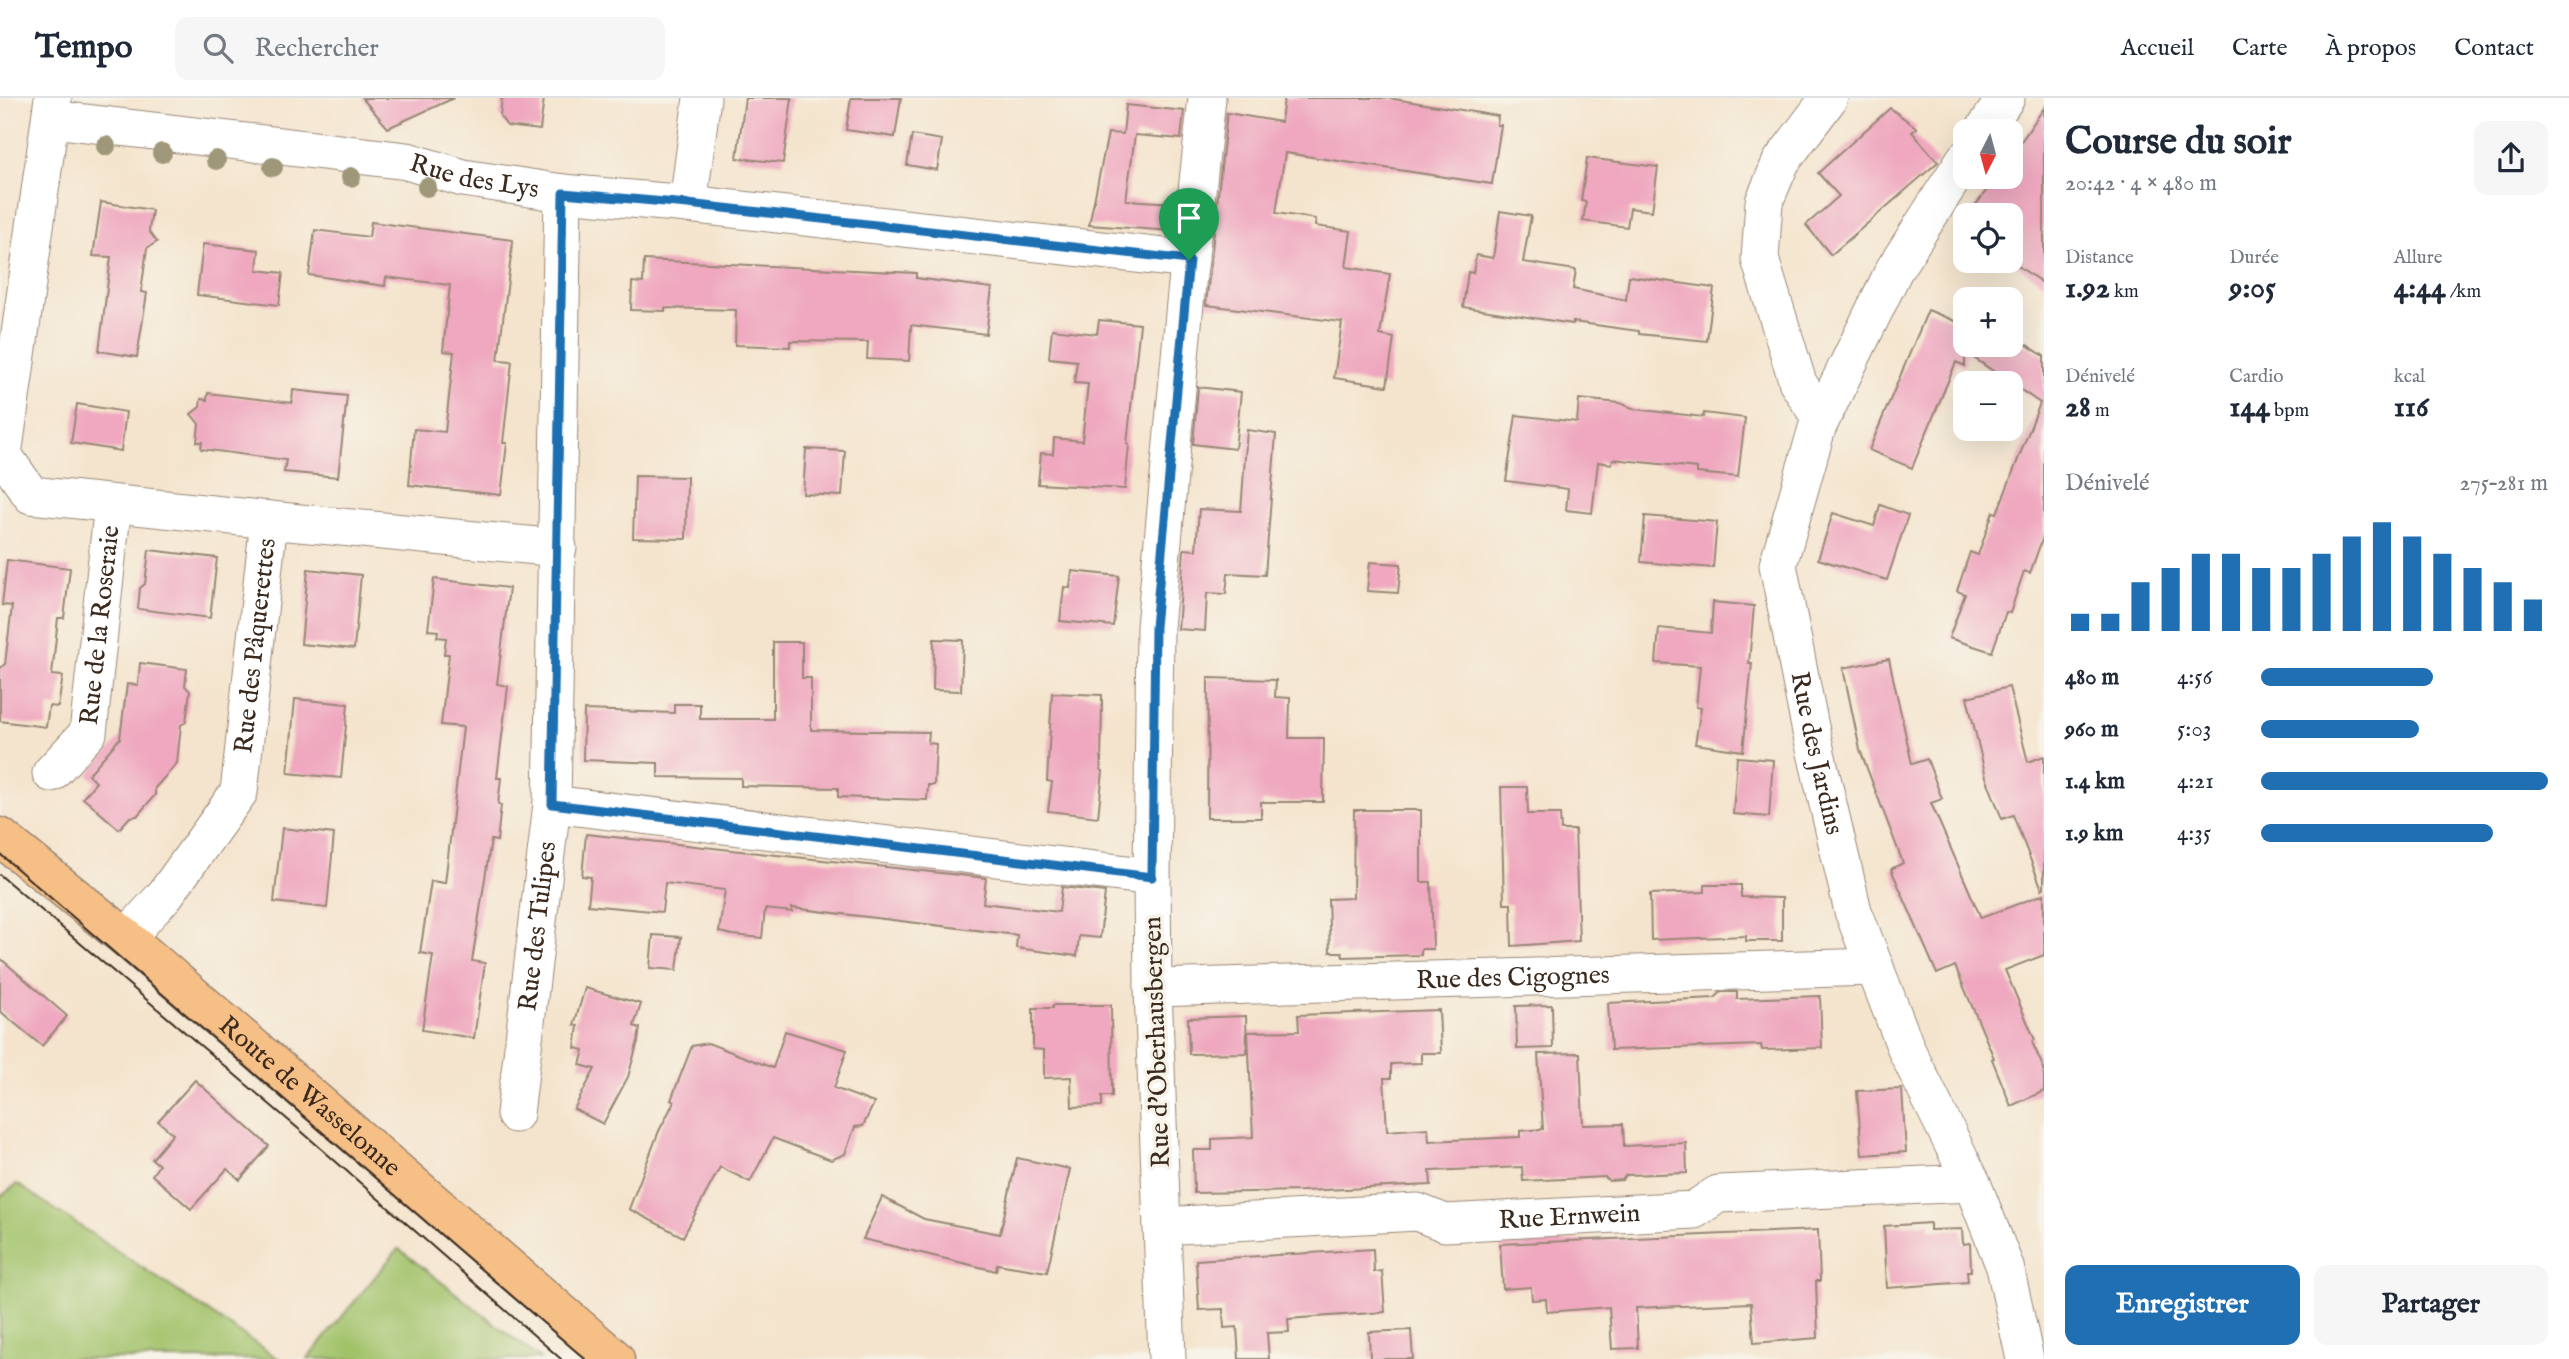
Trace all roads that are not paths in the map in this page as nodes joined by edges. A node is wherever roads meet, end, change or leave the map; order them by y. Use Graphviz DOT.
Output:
graph roads {
  1 [pos="702,98"];
  2 [pos="1207,98"];
  3 [pos="1829,98"];
  4 [pos="2006,98"];
  5 [pos="52,108"];
  6 [pos="1991,119"];
  7 [pos="1953,178"];
  8 [pos="563,193"];
  9 [pos="688,204"];
  10 [pos="1189,260"];
  11 [pos="1821,419"];
  12 [pos="113,504"];
  13 [pos="269,520"];
  14 [pos="558,548"];
  15 [pos="51,774"];
  16 [pos="552,804"];
  17 [pos="0,837"];
  18 [pos="1152,877"];
  19 [pos="126,938"];
  20 [pos="1874,967"];
  21 [pos="1153,988"];
  22 [pos="515,1114"];
  23 [pos="1972,1182"];
  24 [pos="1162,1226"];
  25 [pos="615,1359"];
  26 [pos="1167,1359"];
  27 [pos="2025,1359"];
  1 -- 9 [label="street"];
  2 -- 10 [label="street, Rue d'Oberhausbergen"];
  3 -- 11 [label="street"];
  4 -- 6 [label="street"];
  5 -- 8 [label="street, Rue des Lys"];
  5 -- 12 [label="street, Rue de la Roseraie"];
  7 -- 11 [label="street, Rue des Jardins"];
  8 -- 9 [label="street, Rue des Lys"];
  8 -- 14 [label="street, Rue des Tulipes"];
  9 -- 10 [label="street, Rue des Lys"];
  10 -- 18 [label="street, Rue d'Oberhausbergen"];
  11 -- 20 [label="street, Rue des Jardins"];
  12 -- 13 [label="street, Rue de la Roseraie"];
  12 -- 15 [label="street, Rue de la Roseraie"];
  13 -- 14 [label="street, Rue des Pâquerettes"];
  13 -- 19 [label="street, Rue des Pâquerettes"];
  14 -- 16 [label="street, Rue des Tulipes"];
  16 -- 18 [label="street"];
  16 -- 22 [label="street, Rue des Tulipes"];
  17 -- 19 [label="main road, Route de Wasselonne"];
  18 -- 21 [label="street, Rue d'Oberhausbergen"];
  19 -- 25 [label="main road, Route de Wasselonne"];
  20 -- 21 [label="street, Rue des Cigognes"];
  20 -- 23 [label="street, Rue des Jardins"];
  21 -- 24 [label="street, Rue d'Oberhausbergen"];
  23 -- 24 [label="street, Rue Ernwein"];
  23 -- 27 [label="street, Rue des Jardins"];
  24 -- 26 [label="street, Rue d'Oberhausbergen"];
}
